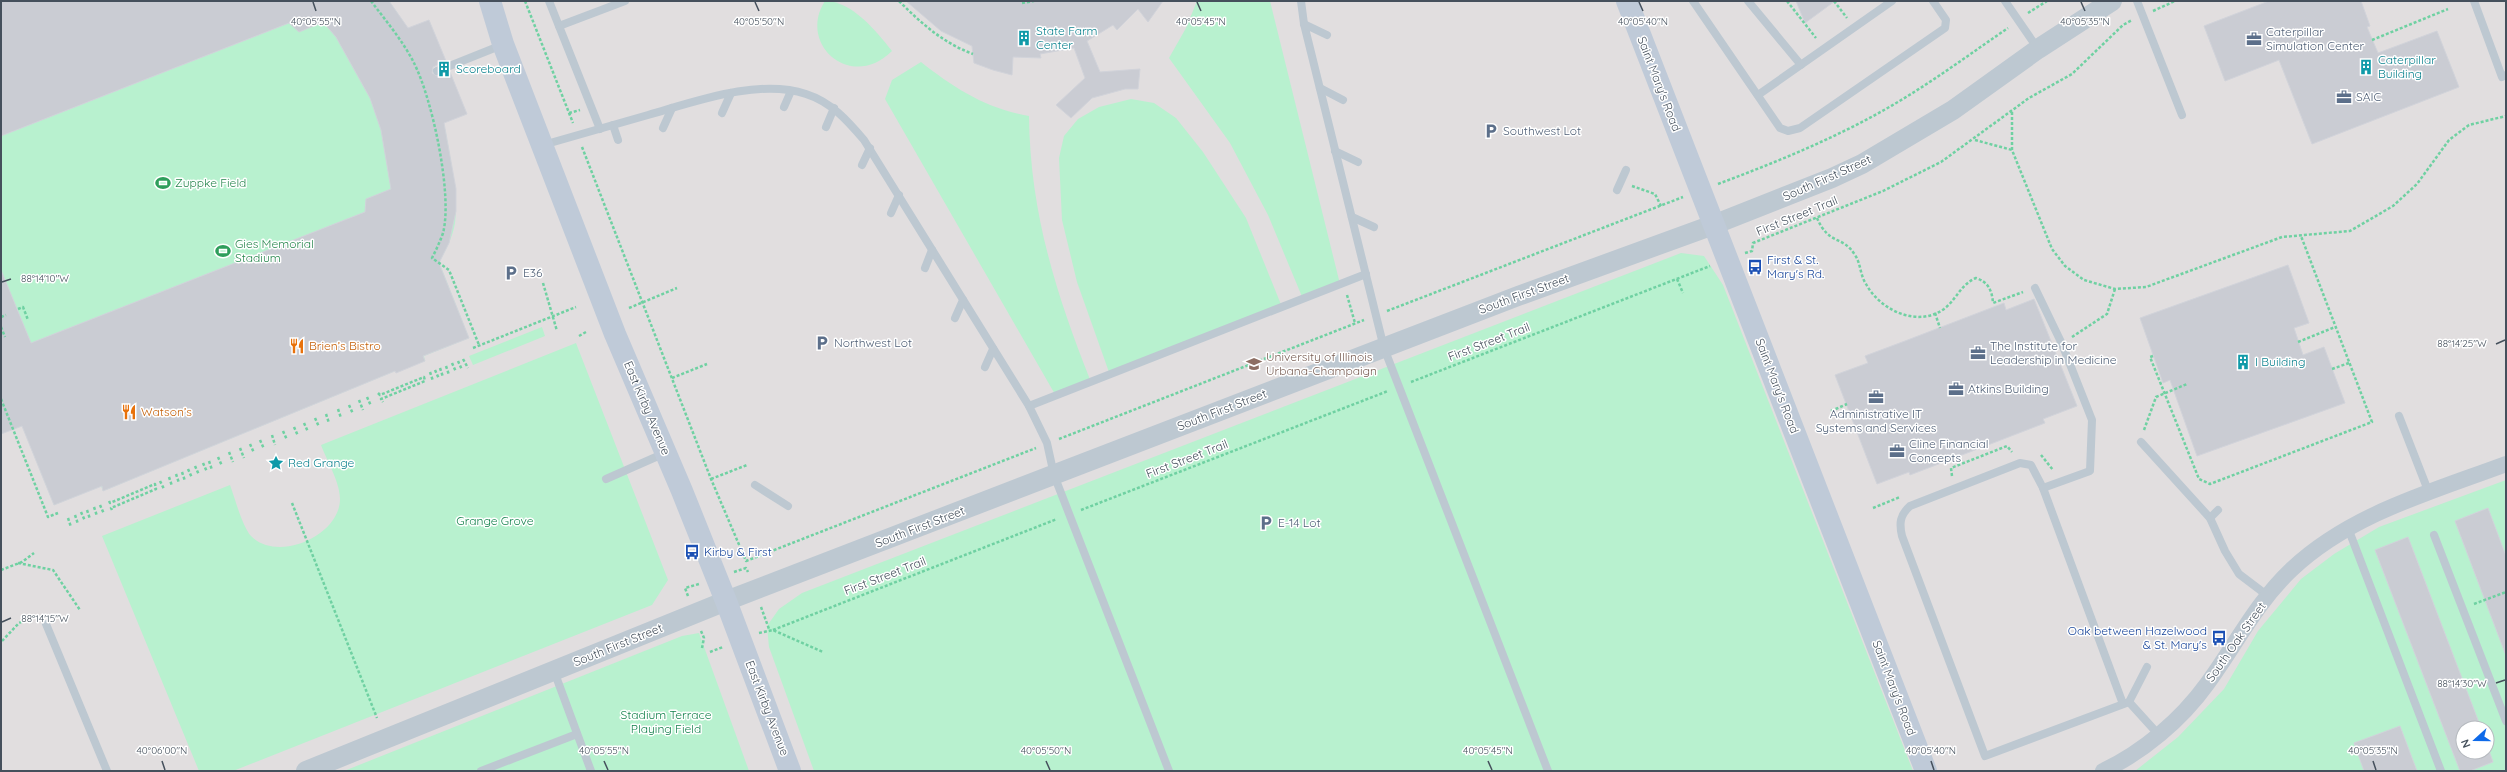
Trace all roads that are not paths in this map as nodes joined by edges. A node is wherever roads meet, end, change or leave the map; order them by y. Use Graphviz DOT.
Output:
graph roads {
  1 [pos="480,1"];
  2 [pos="490,1"];
  3 [pos="550,1"];
  4 [pos="625,1"];
  5 [pos="1302,1"];
  6 [pos="1627,1"];
  7 [pos="1693,1"];
  8 [pos="1748,1"];
  9 [pos="1892,1"];
  10 [pos="1933,1"];
  11 [pos="2006,1"];
  12 [pos="2112,1"];
  13 [pos="2137,1"];
  14 [pos="2474,1"];
  15 [pos="1304,24"];
  16 [pos="559,26"];
  17 [pos="1327,35"];
  18 [pos="503,44"];
  19 [pos="2038,49"];
  20 [pos="1801,65"];
  21 [pos="437,71"];
  22 [pos="2506,75"];
  23 [pos="1320,88"];
  24 [pos="790,91"];
  25 [pos="731,94"];
  26 [pos="1758,95"];
  27 [pos="1343,100"];
  28 [pos="784,107"];
  29 [pos="672,108"];
  30 [pos="834,108"];
  31 [pos="722,113"];
  32 [pos="2182,115"];
  33 [pos="613,125"];
  34 [pos="826,127"];
  35 [pos="600,128"];
  36 [pos="663,128"];
  37 [pos="618,140"];
  38 [pos="542,145"];
  39 [pos="870,148"];
  40 [pos="1335,151"];
  41 [pos="1358,162"];
  42 [pos="862,165"];
  43 [pos="1626,170"];
  44 [pos="1617,190"];
  45 [pos="898,195"];
  46 [pos="891,213"];
  47 [pos="1352,217"];
  48 [pos="1713,225"];
  49 [pos="1374,227"];
  50 [pos="932,250"];
  51 [pos="925,268"];
  52 [pos="1366,274"];
  53 [pos="2035,288"];
  54 [pos="963,300"];
  55 [pos="955,318"];
  56 [pos="1384,348"];
  57 [pos="994,349"];
  58 [pos="985,367"];
  59 [pos="1029,406"];
  60 [pos="2399,416"];
  61 [pos="2141,442"];
  62 [pos="666,453"];
  63 [pos="2506,464"];
  64 [pos="1054,475"];
  65 [pos="606,479"];
  66 [pos="755,485"];
  67 [pos="2043,488"];
  68 [pos="2429,493"];
  69 [pos="788,506"];
  70 [pos="2218,510"];
  71 [pos="2210,518"];
  72 [pos="2348,528"];
  73 [pos="2434,536"];
  74 [pos="2268,596"];
  75 [pos="726,601"];
  76 [pos="46,624"];
  77 [pos="2147,667"];
  78 [pos="554,671"];
  79 [pos="2126,703"];
  80 [pos="2506,721"];
  81 [pos="577,734"];
  82 [pos="2158,734"];
  83 [pos="106,771"];
  84 [pos="306,771"];
  85 [pos="481,771"];
  86 [pos="591,771"];
  87 [pos="790,771"];
  88 [pos="1169,771"];
  89 [pos="1548,771"];
  90 [pos="1926,771"];
  91 [pos="2103,771"];
  92 [pos="2440,771"];
  1 -- 18 [label="main road, East Kirby Avenue"];
  2 -- 18 [label="main road, East Kirby Avenue"];
  3 -- 16 [label="lane"];
  4 -- 16 [label="lane"];
  5 -- 15 [label="lane"];
  6 -- 48 [label="main road, Saint Mary's Road"];
  7 -- 26 [label="lane"];
  8 -- 20 [label="lane"];
  9 -- 20 [label="lane"];
  10 -- 26 [label="lane"];
  11 -- 19 [label="lane"];
  12 -- 19 [label="street, South First Street"];
  13 -- 32 [label="lane"];
  14 -- 22 [label="lane"];
  15 -- 17 [label="lane"];
  15 -- 23 [label="lane"];
  16 -- 35 [label="lane"];
  18 -- 21 [label="lane"];
  18 -- 38 [label="main road, East Kirby Avenue"];
  19 -- 48 [label="street, South First Street"];
  20 -- 26 [label="lane"];
  23 -- 27 [label="lane"];
  23 -- 40 [label="lane"];
  24 -- 25 [label="lane"];
  24 -- 28 [label="lane"];
  24 -- 30 [label="lane"];
  25 -- 29 [label="lane"];
  25 -- 31 [label="lane"];
  29 -- 33 [label="lane"];
  29 -- 36 [label="lane"];
  30 -- 34 [label="lane"];
  30 -- 39 [label="lane"];
  33 -- 35 [label="lane"];
  33 -- 37 [label="lane"];
  35 -- 38 [label="lane"];
  38 -- 62 [label="main road, East Kirby Avenue"];
  39 -- 42 [label="lane"];
  39 -- 45 [label="lane"];
  40 -- 41 [label="lane"];
  40 -- 47 [label="lane"];
  43 -- 44 [label="lane"];
  45 -- 46 [label="lane"];
  45 -- 50 [label="lane"];
  47 -- 49 [label="lane"];
  47 -- 52 [label="lane"];
  48 -- 56 [label="street, South First Street"];
  48 -- 90 [label="main road, Saint Mary's Road"];
  50 -- 51 [label="lane"];
  50 -- 54 [label="lane"];
  52 -- 56 [label="lane"];
  52 -- 59 [label="lane"];
  53 -- 67 [label="lane"];
  54 -- 55 [label="lane"];
  54 -- 57 [label="lane"];
  56 -- 64 [label="street, South First Street"];
  56 -- 89 [label="lane"];
  57 -- 58 [label="lane"];
  57 -- 59 [label="lane"];
  59 -- 64 [label="lane"];
  60 -- 68 [label="lane"];
  61 -- 71 [label="lane"];
  62 -- 65 [label="lane"];
  62 -- 75 [label="main road, East Kirby Avenue"];
  63 -- 68 [label="street, South Oak Street"];
  64 -- 75 [label="street, South First Street"];
  64 -- 88 [label="lane"];
  66 -- 69 [label="lane"];
  67 -- 79 [label="lane"];
  67 -- 79 [label="lane"];
  68 -- 72 [label="street, South Oak Street"];
  70 -- 71 [label="lane"];
  71 -- 74 [label="lane"];
  72 -- 74 [label="street, South Oak Street"];
  72 -- 92 [label="lane"];
  73 -- 80 [label="lane"];
  74 -- 82 [label="street, South Oak Street"];
  75 -- 78 [label="street, South First Street"];
  75 -- 87 [label="main road, East Kirby Avenue"];
  76 -- 83 [label="lane"];
  77 -- 79 [label="lane"];
  78 -- 81 [label="lane"];
  78 -- 84 [label="street, South First Street"];
  79 -- 82 [label="lane"];
  81 -- 85 [label="lane"];
  81 -- 86 [label="lane"];
  82 -- 91 [label="street, South Oak Street"];
}
